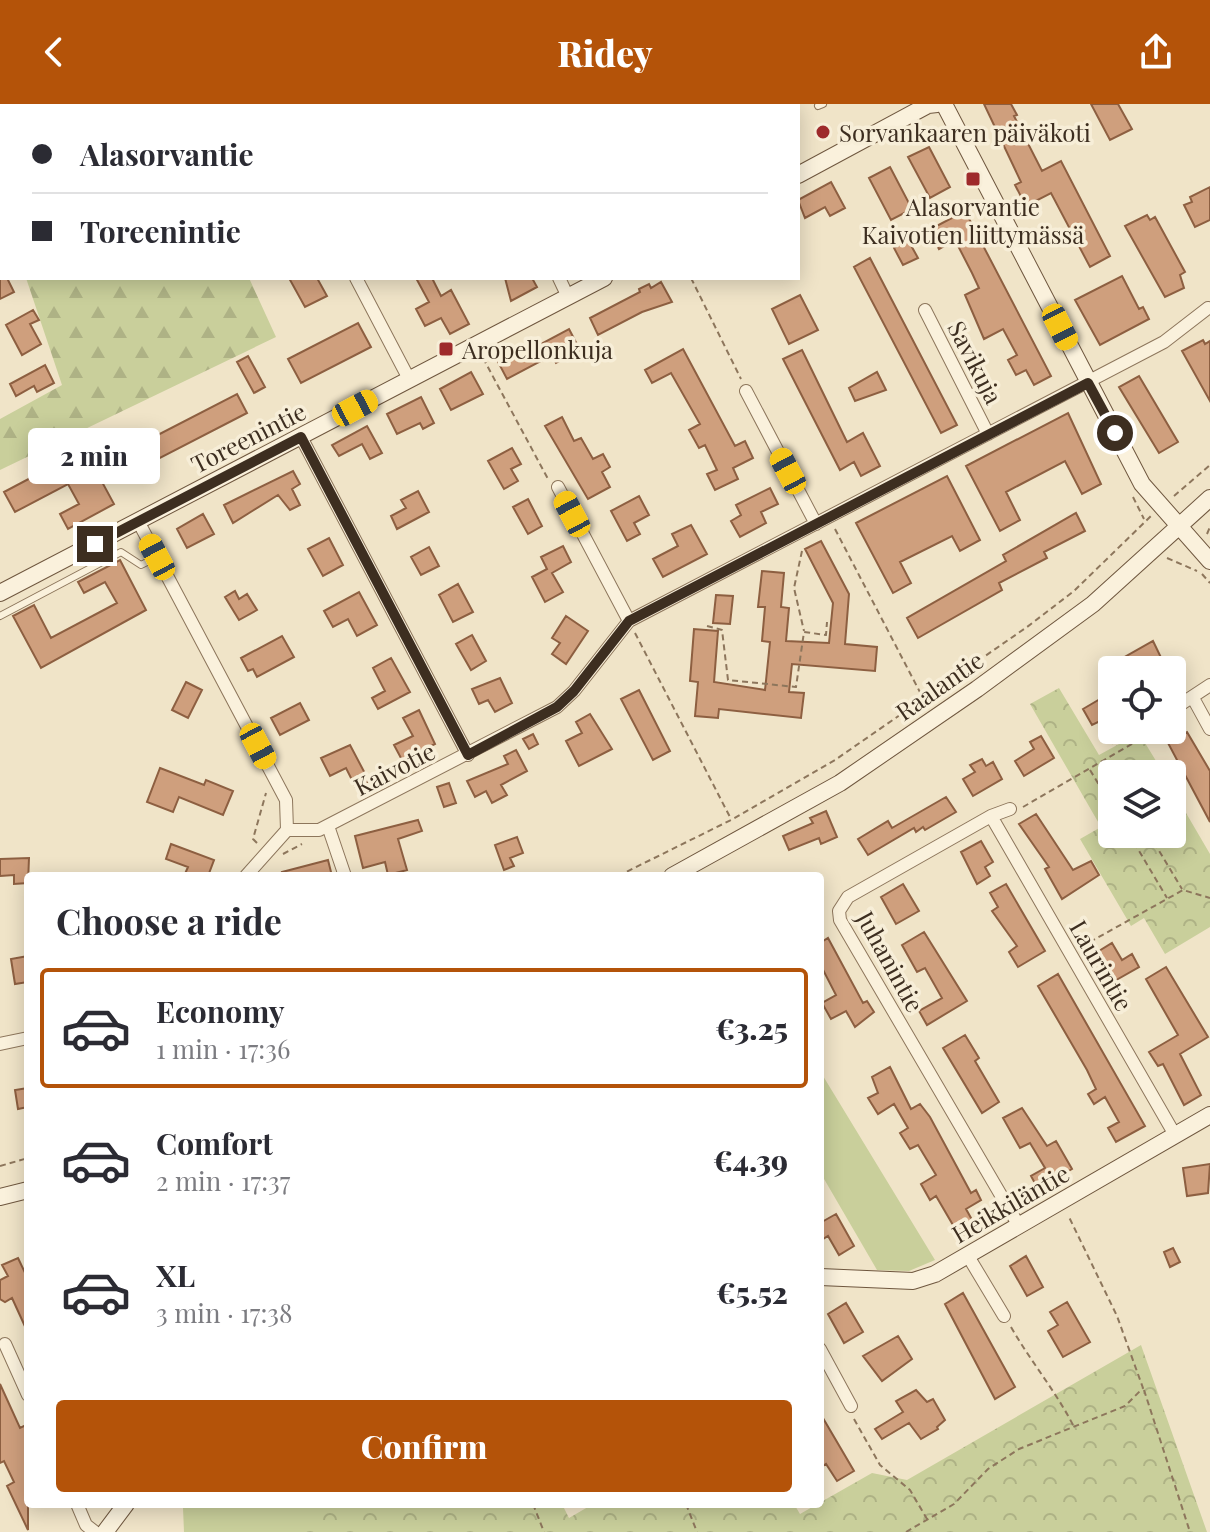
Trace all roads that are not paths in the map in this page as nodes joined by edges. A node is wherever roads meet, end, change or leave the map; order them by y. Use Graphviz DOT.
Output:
graph roads {
  1 [pos="937,104"];
  2 [pos="944,104"];
  3 [pos="800,174"];
  4 [pos="357,280"];
  5 [pos="560,280"];
  6 [pos="600,280"];
  7 [pos="568,297"];
  8 [pos="1208,308"];
  9 [pos="925,310"];
  10 [pos="409,379"];
  11 [pos="1088,383"];
  12 [pos="746,391"];
  13 [pos="988,434"];
  14 [pos="301,437"];
  15 [pos="558,487"];
  16 [pos="1210,498"];
  17 [pos="138,521"];
  18 [pos="816,524"];
  19 [pos="1179,527"];
  20 [pos="157,557"];
  21 [pos="1210,561"];
  22 [pos="0,593"];
  23 [pos="0,616"];
  24 [pos="629,621"];
  25 [pos="1210,685"];
  26 [pos="1193,698"];
  27 [pos="1186,702"];
  28 [pos="1210,729"];
  29 [pos="468,755"];
  30 [pos="1010,809"];
  31 [pos="991,816"];
  32 [pos="328,826"];
  33 [pos="287,830"];
  34 [pos="249,872"];
  35 [pos="344,872"];
  36 [pos="679,872"];
  37 [pos="24,1039"];
  38 [pos="0,1044"];
  39 [pos="1210,1115"];
  40 [pos="1175,1135"];
  41 [pos="24,1191"];
  42 [pos="0,1197"];
  43 [pos="1019,1226"];
  44 [pos="968,1256"];
  45 [pos="824,1277"];
  46 [pos="1004,1316"];
  47 [pos="5,1344"];
  48 [pos="824,1356"];
  49 [pos="24,1386"];
  50 [pos="851,1406"];
  51 [pos="79,1508"];
  52 [pos="123,1508"];
  53 [pos="95,1532"];
  54 [pos="105,1532"];
  1 -- 3 [label="street"];
  2 -- 11 [label="street"];
  4 -- 10 [label="street"];
  5 -- 7 [label="street"];
  6 -- 7 [label="street, Toreenintie"];
  7 -- 10 [label="street, Toreenintie"];
  8 -- 11 [label="street, Kaivotie"];
  9 -- 13 [label="street, Savikuja"];
  10 -- 14 [label="street, Toreenintie"];
  11 -- 13 [label="street, Kaivotie"];
  11 -- 19 [label="street"];
  12 -- 18 [label="street"];
  13 -- 18 [label="street, Kaivotie"];
  14 -- 17 [label="street, Toreenintie"];
  14 -- 29 [label="street"];
  15 -- 24 [label="street"];
  16 -- 19 [label="street, Raalantie"];
  17 -- 20 [label="street"];
  17 -- 22 [label="street, Toreenintie"];
  18 -- 24 [label="street, Kaivotie"];
  19 -- 21 [label="street"];
  19 -- 36 [label="street, Raalantie"];
  20 -- 23 [label="lane"];
  20 -- 33 [label="street"];
  24 -- 29 [label="street, Kaivotie"];
  25 -- 26 [label="street"];
  26 -- 27 [label="street"];
  26 -- 28 [label="street"];
  29 -- 32 [label="street, Kaivotie"];
  30 -- 31 [label="street, Juhanintie"];
  31 -- 40 [label="street, Laurintie"];
  31 -- 43 [label="street, Juhanintie"];
  32 -- 33 [label="street, Kaivotie"];
  32 -- 35 [label="street"];
  33 -- 34 [label="street"];
  37 -- 38 [label="street"];
  39 -- 40 [label="street, Heikkiläntie"];
  40 -- 43 [label="street, Heikkiläntie"];
  41 -- 42 [label="street"];
  43 -- 44 [label="street, Heikkiläntie"];
  44 -- 45 [label="street, Heikkiläntie"];
  44 -- 46 [label="street"];
  47 -- 49 [label="street"];
  48 -- 50 [label="street"];
  51 -- 53 [label="street"];
  52 -- 54 [label="street"];
}
